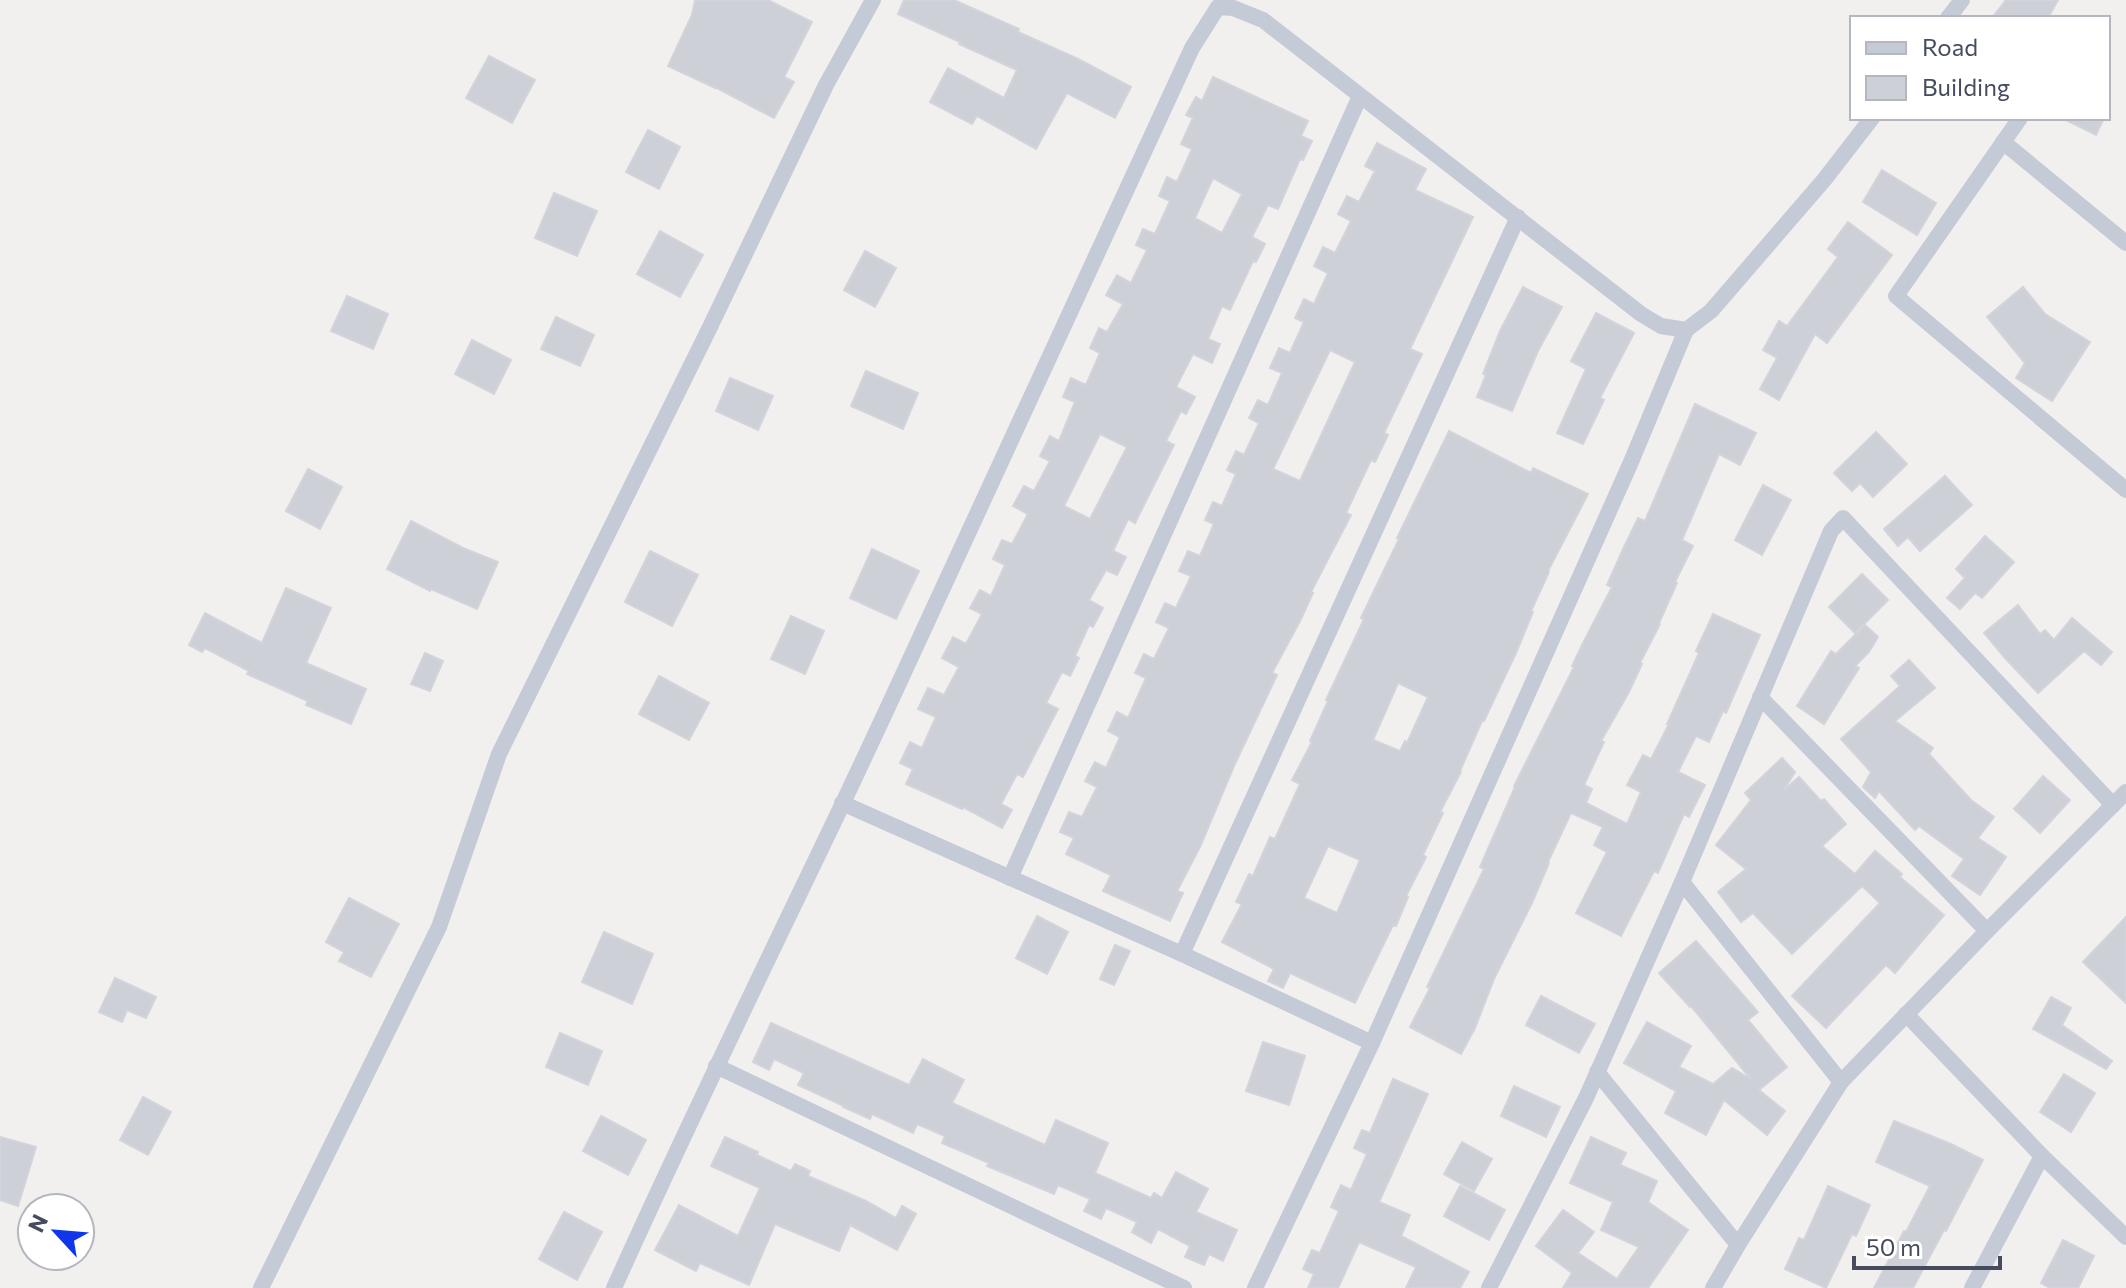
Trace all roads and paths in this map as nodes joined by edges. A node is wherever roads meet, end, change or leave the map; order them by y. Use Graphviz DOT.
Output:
graph roads {
  1 [pos="873,0"];
  2 [pos="1962,0"];
  3 [pos="1950,16"];
  4 [pos="1360,96"];
  5 [pos="1870,120"];
  6 [pos="2019,120"];
  7 [pos="2003,142"];
  8 [pos="1518,217"];
  9 [pos="2126,243"];
  10 [pos="1686,330"];
  11 [pos="2126,490"];
  12 [pos="1760,697"];
  13 [pos="2126,792"];
  14 [pos="842,803"];
  15 [pos="2113,805"];
  16 [pos="1010,878"];
  17 [pos="1682,882"];
  18 [pos="1987,931"];
  19 [pos="1182,954"];
  20 [pos="1906,1014"];
  21 [pos="1372,1043"];
  22 [pos="716,1066"];
  23 [pos="1597,1072"];
  24 [pos="1841,1082"];
  25 [pos="2042,1156"];
  26 [pos="2126,1237"];
  27 [pos="1738,1245"];
  28 [pos="261,1288"];
  29 [pos="614,1288"];
  30 [pos="1184,1288"];
  31 [pos="1255,1288"];
  32 [pos="1489,1288"];
  33 [pos="1713,1288"];
  34 [pos="1972,1288"];
  1 -- 28 [label="street"];
  2 -- 3 [label="street"];
  4 -- 8 [label="street"];
  4 -- 14 [label="street"];
  4 -- 16 [label="street"];
  5 -- 10 [label="street"];
  6 -- 7 [label="street"];
  7 -- 9 [label="street"];
  7 -- 11 [label="street"];
  8 -- 10 [label="street"];
  8 -- 19 [label="street"];
  10 -- 21 [label="street"];
  12 -- 15 [label="street"];
  12 -- 17 [label="street"];
  12 -- 18 [label="street"];
  13 -- 15 [label="street"];
  14 -- 16 [label="street"];
  14 -- 22 [label="street"];
  15 -- 18 [label="street"];
  16 -- 19 [label="street"];
  17 -- 23 [label="street"];
  17 -- 24 [label="street"];
  18 -- 20 [label="street"];
  19 -- 21 [label="street"];
  20 -- 24 [label="street"];
  20 -- 25 [label="street"];
  21 -- 31 [label="street"];
  22 -- 29 [label="street"];
  22 -- 30 [label="street"];
  23 -- 27 [label="street"];
  23 -- 32 [label="street"];
  24 -- 27 [label="street"];
  25 -- 26 [label="street"];
  25 -- 34 [label="street"];
  27 -- 33 [label="street"];
}
